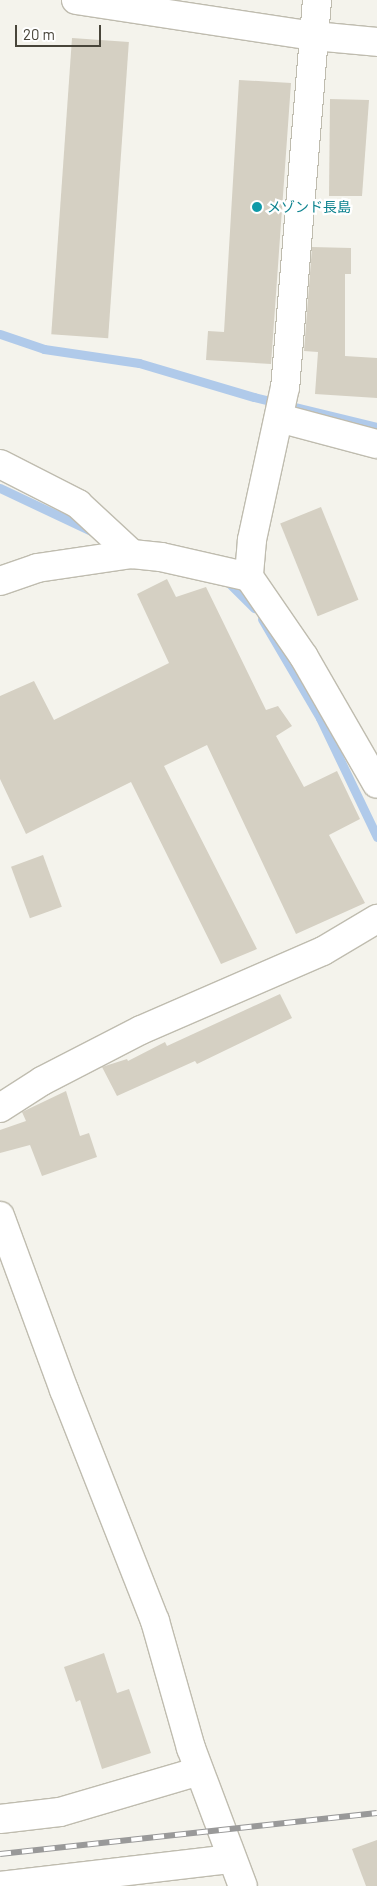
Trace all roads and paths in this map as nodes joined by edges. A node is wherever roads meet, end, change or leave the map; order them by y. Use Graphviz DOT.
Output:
graph roads {
  1 [pos="76,0"];
  2 [pos="317,0"];
  3 [pos="314,36"];
  4 [pos="377,42"];
  5 [pos="279,418"];
  6 [pos="377,444"];
  7 [pos="0,464"];
  8 [pos="132,554"];
  9 [pos="249,578"];
  10 [pos="0,581"];
  11 [pos="377,784"];
  12 [pos="377,920"];
  13 [pos="0,1108"];
  14 [pos="0,1216"];
  15 [pos="199,1771"];
  16 [pos="0,1819"];
  17 [pos="231,1860"];
  18 [pos="0,1886"];
  19 [pos="243,1886"];
  1 -- 3 [label="street"];
  2 -- 3 [label="street"];
  3 -- 4 [label="street"];
  3 -- 5 [label="street"];
  5 -- 6 [label="street"];
  5 -- 9 [label="street"];
  7 -- 8 [label="street"];
  8 -- 9 [label="street"];
  8 -- 10 [label="street"];
  9 -- 11 [label="street"];
  12 -- 13 [label="street"];
  14 -- 15 [label="street"];
  15 -- 16 [label="street"];
  15 -- 17 [label="street"];
  17 -- 18 [label="street"];
  17 -- 19 [label="street"];
}
